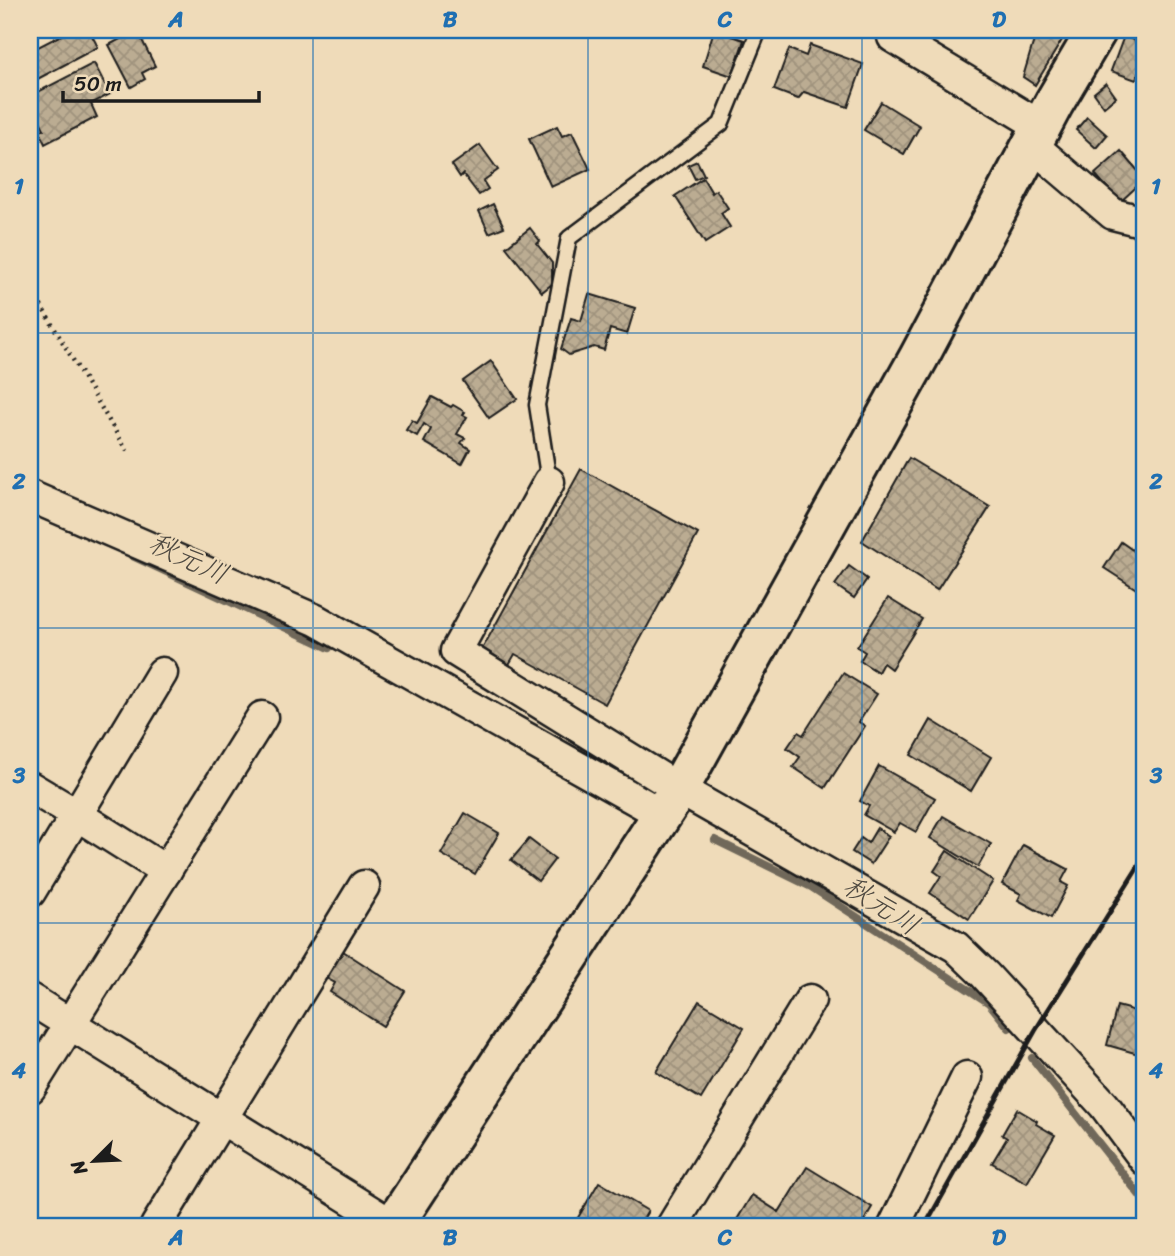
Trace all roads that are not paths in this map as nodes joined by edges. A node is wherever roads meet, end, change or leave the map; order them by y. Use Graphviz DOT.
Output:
graph roads {
  1 [pos="760,30"];
  2 [pos="895,30"];
  3 [pos="1097,30"];
  4 [pos="1037,136"];
  5 [pos="1145,222"];
  6 [pos="549,482"];
  7 [pos="30,496"];
  8 [pos="162,673"];
  9 [pos="262,717"];
  10 [pos="30,787"];
  11 [pos="671,802"];
  12 [pos="77,815"];
  13 [pos="166,871"];
  14 [pos="364,886"];
  15 [pos="30,892"];
  16 [pos="30,999"];
  17 [pos="810,1000"];
  18 [pos="70,1024"];
  19 [pos="967,1077"];
  20 [pos="30,1088"];
  21 [pos="221,1119"];
  22 [pos="1145,1160"];
  23 [pos="156,1226"];
  24 [pos="394,1226"];
  25 [pos="672,1226"];
  26 [pos="894,1226"];
  1 -- 6 [label="lane"];
  2 -- 4 [label="street"];
  3 -- 4 [label="street"];
  4 -- 5 [label="street"];
  4 -- 11 [label="street"];
  6 -- 11 [label="street"];
  7 -- 11 [label="street"];
  8 -- 12 [label="street"];
  9 -- 13 [label="street"];
  10 -- 12 [label="street"];
  11 -- 22 [label="street"];
  11 -- 24 [label="street"];
  12 -- 13 [label="street"];
  12 -- 15 [label="street"];
  13 -- 18 [label="street"];
  14 -- 21 [label="street"];
  16 -- 18 [label="street"];
  17 -- 25 [label="street"];
  18 -- 20 [label="street"];
  18 -- 21 [label="street"];
  19 -- 26 [label="street"];
  21 -- 23 [label="street"];
  21 -- 24 [label="street"];
}
